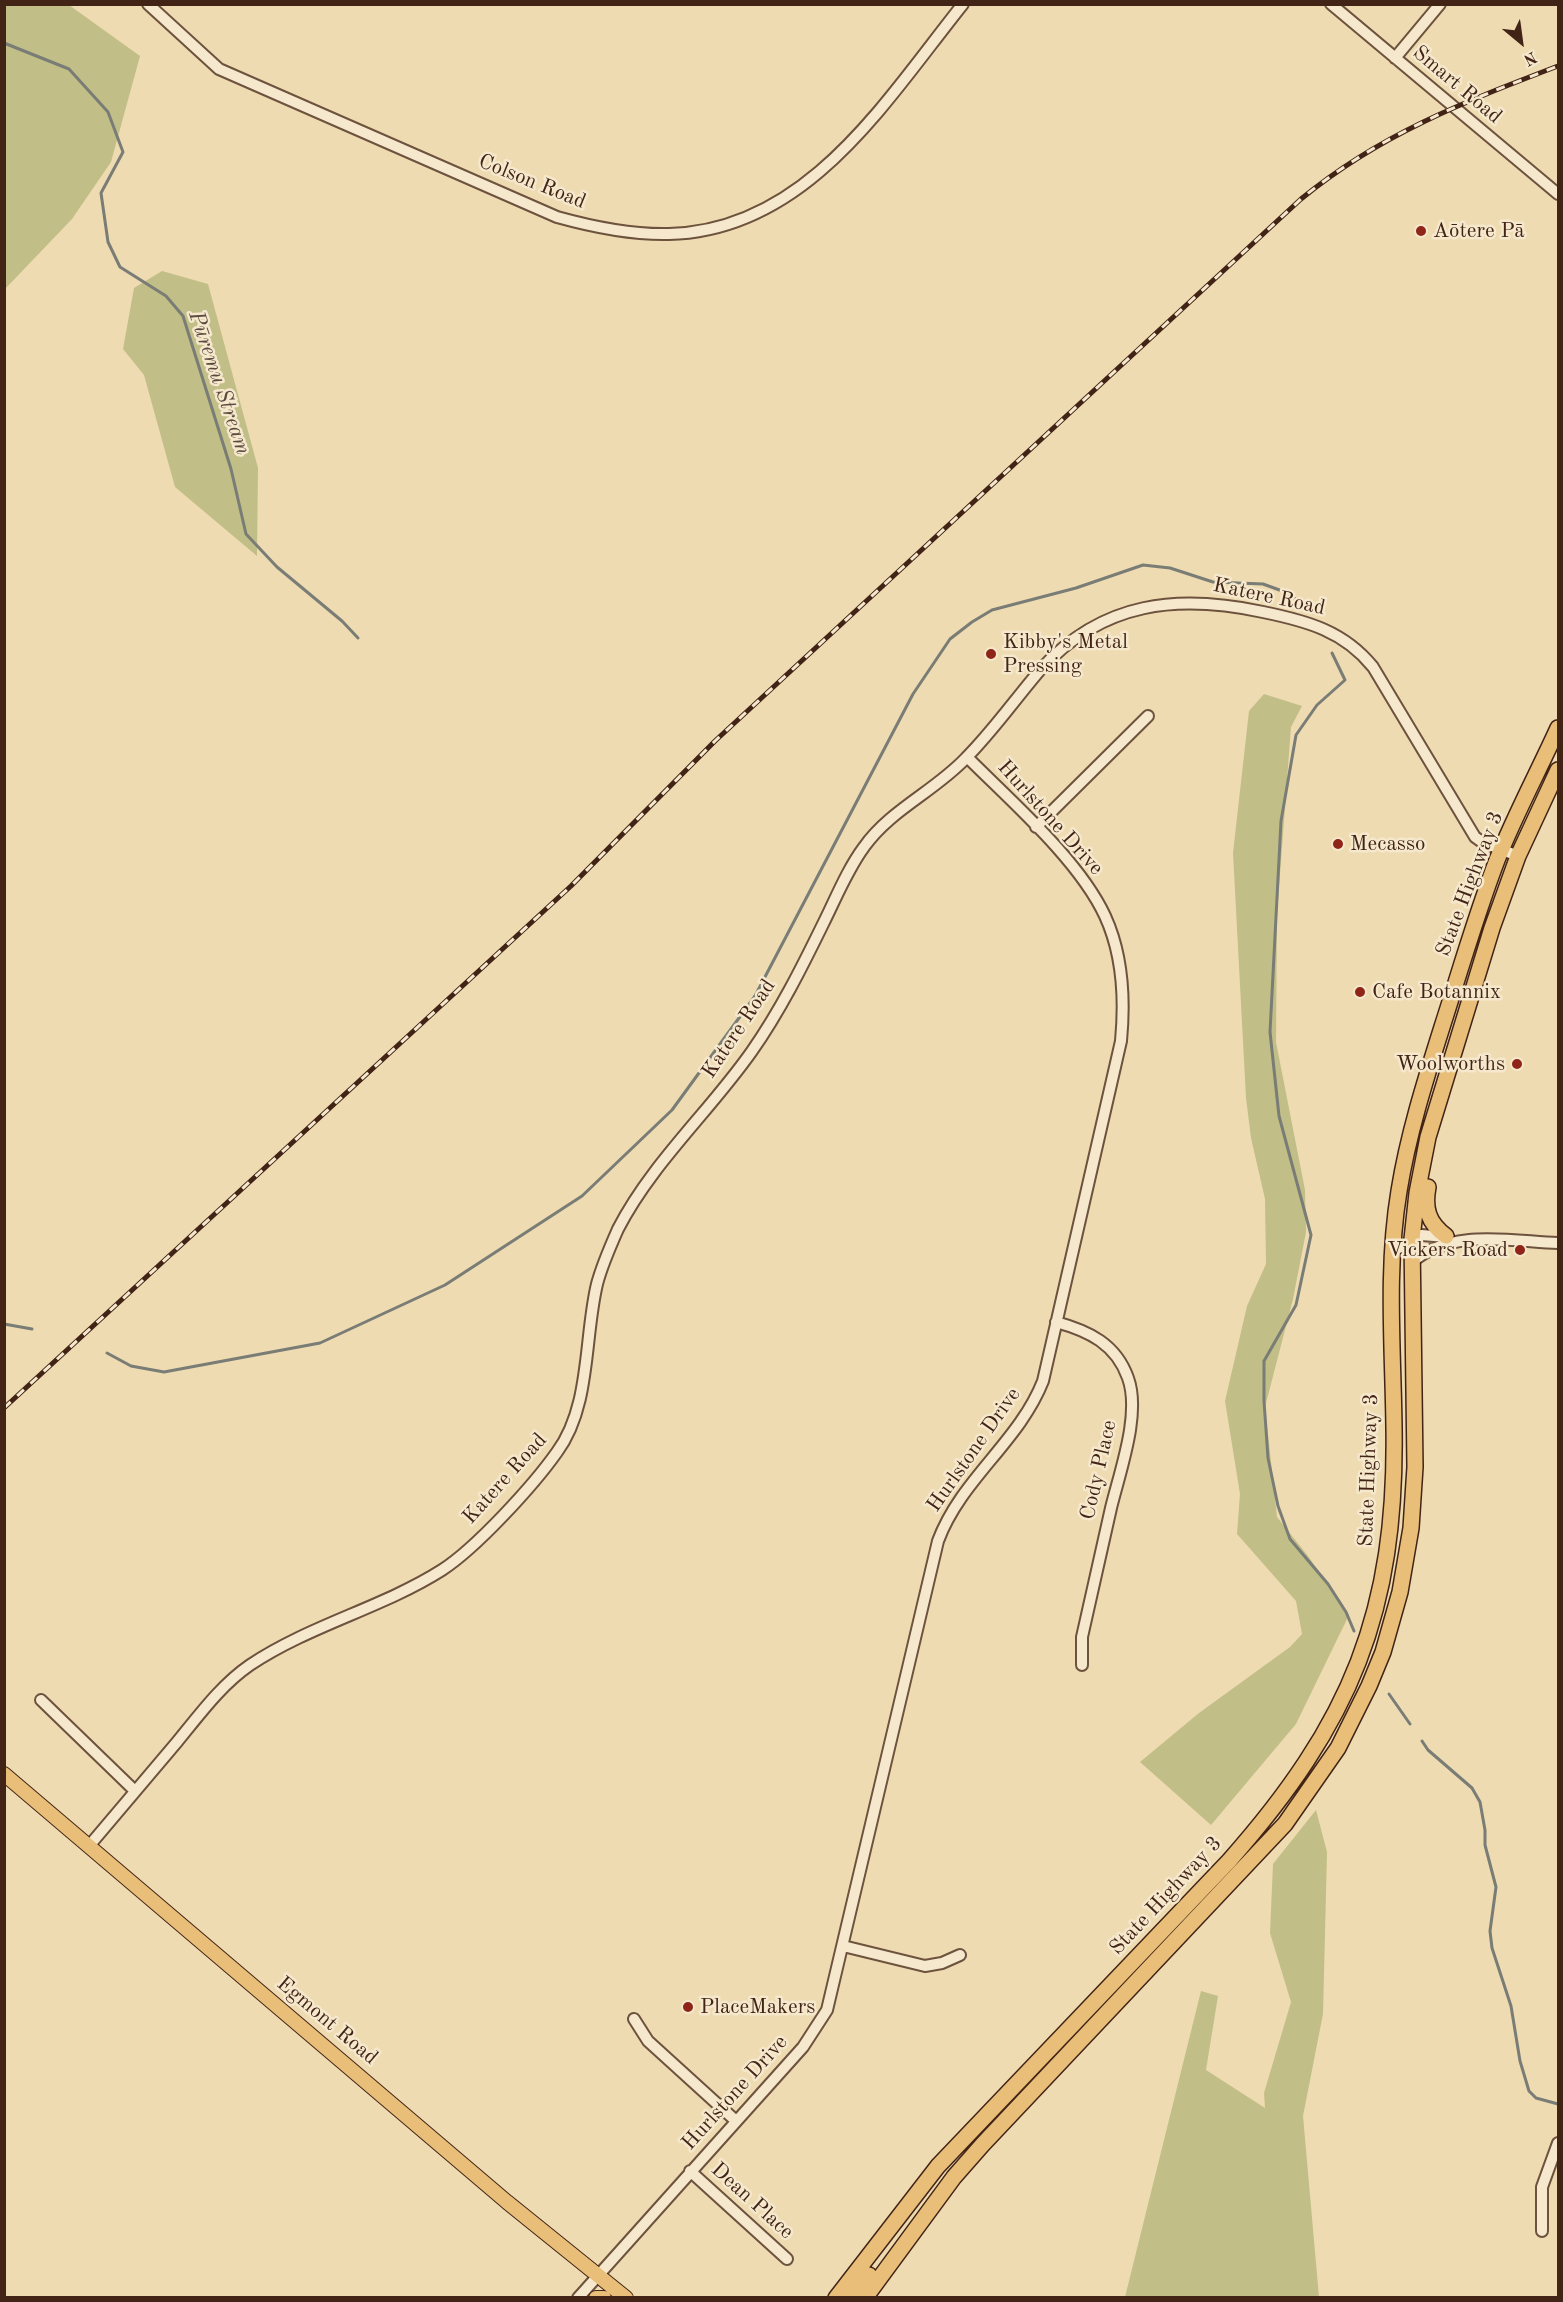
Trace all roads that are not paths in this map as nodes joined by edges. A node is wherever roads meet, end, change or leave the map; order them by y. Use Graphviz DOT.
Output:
graph roads {
  1 [pos="148,4"];
  2 [pos="963,4"];
  3 [pos="1440,4"];
  4 [pos="1335,6"];
  5 [pos="1395,58"];
  6 [pos="1558,194"];
  7 [pos="1148,717"];
  8 [pos="1558,728"];
  9 [pos="968,758"];
  10 [pos="1558,770"];
  11 [pos="1036,827"];
  12 [pos="1502,850"];
  13 [pos="1518,856"];
  14 [pos="1433,1119"];
  15 [pos="1450,1238"];
  16 [pos="1412,1239"];
  17 [pos="1558,1242"];
  18 [pos="1392,1252"];
  19 [pos="1411,1263"];
  20 [pos="1056,1323"];
  21 [pos="1082,1665"];
  22 [pos="41,1700"];
  23 [pos="4,1773"];
  24 [pos="135,1791"];
  25 [pos="89,1846"];
  26 [pos="843,1946"];
  27 [pos="960,1955"];
  28 [pos="634,2019"];
  29 [pos="735,2121"];
  30 [pos="1558,2143"];
  31 [pos="690,2171"];
  32 [pos="1542,2231"];
  33 [pos="903,2244"];
  34 [pos="788,2259"];
  35 [pos="597,2274"];
  36 [pos="578,2298"];
  37 [pos="596,2298"];
  38 [pos="604,2298"];
  39 [pos="626,2298"];
  40 [pos="836,2298"];
  41 [pos="851,2298"];
  42 [pos="865,2298"];
  1 -- 2 [label="street, Colson Road"];
  3 -- 5 [label="street"];
  4 -- 5 [label="street, Smart Road"];
  5 -- 6 [label="street, Smart Road"];
  7 -- 11 [label="street"];
  8 -- 12 [label="highway, State Highway 3"];
  9 -- 11 [label="street, Hurlstone Drive"];
  9 -- 12 [label="street, Katere Road"];
  9 -- 24 [label="street, Katere Road"];
  10 -- 13 [label="highway, State Highway 3"];
  11 -- 20 [label="street, Hurlstone Drive"];
  12 -- 13 [label="street, Katere Road"];
  12 -- 18 [label="highway, State Highway 3"];
  13 -- 14 [label="highway, State Highway 3"];
  14 -- 15 [label="highway"];
  14 -- 16 [label="highway, State Highway 3"];
  15 -- 16 [label="street"];
  15 -- 17 [label="street"];
  15 -- 19 [label="street"];
  16 -- 18 [label="street"];
  16 -- 19 [label="highway, State Highway 3"];
  18 -- 40 [label="highway, State Highway 3"];
  19 -- 33 [label="highway, State Highway 3"];
  20 -- 21 [label="street, Cody Place"];
  20 -- 26 [label="street, Hurlstone Drive"];
  22 -- 24 [label="street"];
  23 -- 25 [label="main road, Egmont Road"];
  24 -- 25 [label="street, Katere Road"];
  25 -- 35 [label="main road, Egmont Road"];
  26 -- 27 [label="street"];
  26 -- 29 [label="street, Hurlstone Drive"];
  28 -- 29 [label="street"];
  29 -- 31 [label="street, Hurlstone Drive"];
  30 -- 32 [label="street"];
  31 -- 34 [label="street, Dean Place"];
  31 -- 35 [label="street, Hurlstone Drive"];
  33 -- 41 [label="highway"];
  33 -- 42 [label="highway, State Highway 3"];
  35 -- 36 [label="street, Hurlstone Drive"];
  35 -- 39 [label="main road, Egmont Road"];
  37 -- 38 [label="main road"];
}
